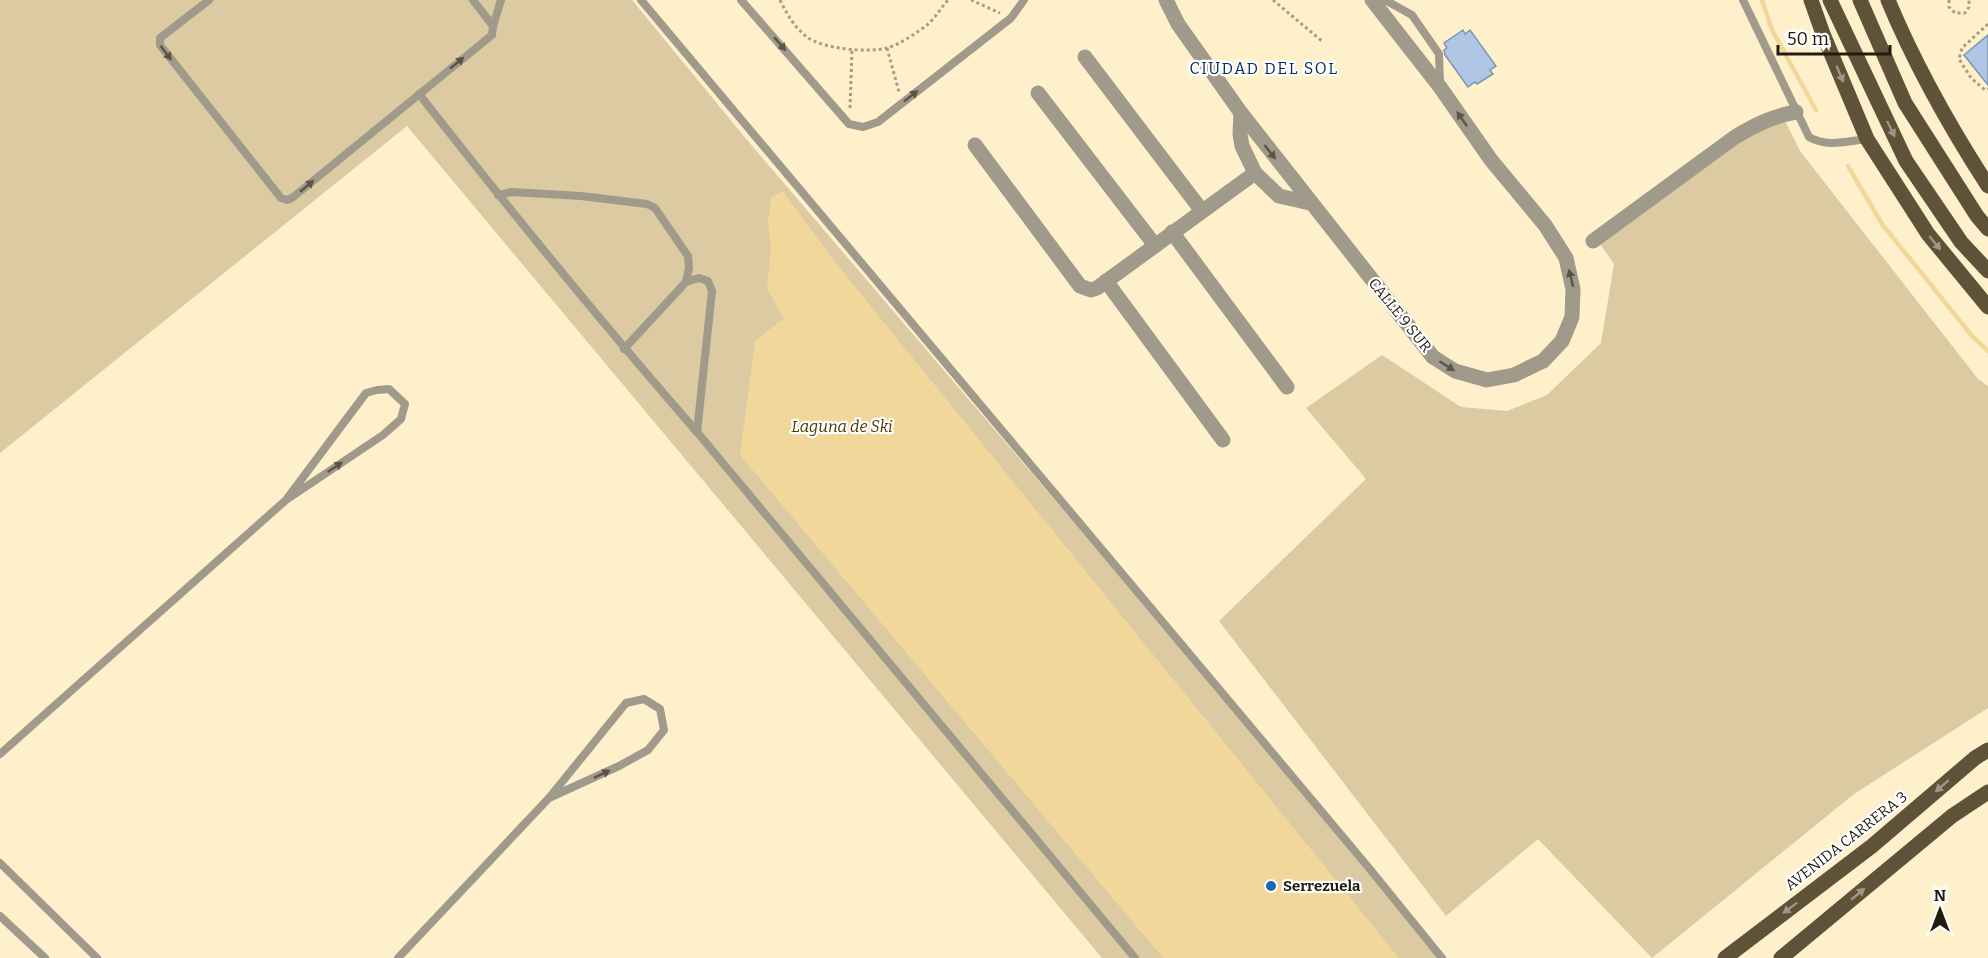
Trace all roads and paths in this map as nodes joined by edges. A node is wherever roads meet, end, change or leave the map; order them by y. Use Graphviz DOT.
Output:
graph roads {
  1 [pos="209,0"];
  2 [pos="473,0"];
  3 [pos="501,0"];
  4 [pos="641,0"];
  5 [pos="741,0"];
  6 [pos="780,0"];
  7 [pos="948,0"];
  8 [pos="971,0"];
  9 [pos="1024,0"];
  10 [pos="1166,0"];
  11 [pos="1273,0"];
  12 [pos="1372,0"];
  13 [pos="1385,0"];
  14 [pos="1743,0"];
  15 [pos="1811,0"];
  16 [pos="1830,0"];
  17 [pos="1860,0"];
  18 [pos="1888,0"];
  19 [pos="1949,0"];
  20 [pos="1969,0"];
  21 [pos="1011,18"];
  22 [pos="1988,24"];
  23 [pos="494,26"];
  24 [pos="1323,42"];
  25 [pos="887,48"];
  26 [pos="852,50"];
  27 [pos="1085,57"];
  28 [pos="1440,87"];
  29 [pos="1988,89"];
  30 [pos="1038,93"];
  31 [pos="419,94"];
  32 [pos="902,103"];
  33 [pos="1796,112"];
  34 [pos="1241,113"];
  35 [pos="849,124"];
  36 [pos="1867,139"];
  37 [pos="975,145"];
  38 [pos="1255,173"];
  39 [pos="1988,186"];
  40 [pos="498,195"];
  41 [pos="1310,203"];
  42 [pos="1202,211"];
  43 [pos="1988,229"];
  44 [pos="1172,232"];
  45 [pos="1593,241"];
  46 [pos="1155,244"];
  47 [pos="1988,271"];
  48 [pos="1106,281"];
  49 [pos="686,282"];
  50 [pos="1988,307"];
  51 [pos="624,348"];
  52 [pos="1287,387"];
  53 [pos="697,432"];
  54 [pos="1223,440"];
  55 [pos="286,500"];
  56 [pos="1988,750"];
  57 [pos="0,754"];
  58 [pos="1988,792"];
  59 [pos="549,798"];
  60 [pos="0,863"];
  61 [pos="0,916"];
  62 [pos="45,958"];
  63 [pos="97,958"];
  64 [pos="398,958"];
  65 [pos="1135,958"];
  66 [pos="1442,958"];
  67 [pos="1725,958"];
  68 [pos="1781,958"];
  1 -- 31 [label="lane, one-way"];
  2 -- 23 [label="lane"];
  3 -- 23 [label="lane"];
  4 -- 66 [label="lane"];
  5 -- 35 [label="lane, one-way"];
  6 -- 26 [label="path"];
  7 -- 25 [label="path"];
  8 -- 21 [label="path"];
  9 -- 21 [label="lane"];
  10 -- 34 [label="street, CALLE 9 SUR"];
  11 -- 24 [label="path"];
  12 -- 28 [label="street, CALLE 9 SUR"];
  13 -- 28 [label="lane"];
  14 -- 33 [label="lane"];
  15 -- 36 [label="main road, one-way"];
  16 -- 47 [label="main road, one-way"];
  17 -- 43 [label="main road"];
  18 -- 39 [label="main road"];
  19 -- 20 [label="path"];
  32 -- 21 [label="lane, one-way"];
  22 -- 29 [label="path"];
  31 -- 23 [label="lane, one-way"];
  25 -- 26 [label="path"];
  25 -- 32 [label="path"];
  26 -- 35 [label="path"];
  27 -- 42 [label="street"];
  41 -- 28 [label="street, CALLE 9 SUR, one-way"];
  30 -- 46 [label="street"];
  31 -- 40 [label="lane"];
  32 -- 35 [label="lane"];
  33 -- 36 [label="lane"];
  33 -- 45 [label="street"];
  34 -- 38 [label="street"];
  34 -- 41 [label="street, CALLE 9 SUR, one-way"];
  36 -- 50 [label="main road, one-way"];
  37 -- 48 [label="street"];
  38 -- 41 [label="street"];
  38 -- 42 [label="street"];
  40 -- 49 [label="lane"];
  40 -- 51 [label="lane"];
  42 -- 44 [label="street"];
  44 -- 46 [label="street"];
  44 -- 52 [label="street"];
  46 -- 48 [label="street"];
  48 -- 54 [label="street"];
  49 -- 51 [label="lane"];
  49 -- 53 [label="lane"];
  51 -- 53 [label="lane"];
  53 -- 65 [label="lane"];
  55 -- 55 [label="lane, one-way"];
  55 -- 57 [label="lane"];
  56 -- 67 [label="main road, AVENIDA CARRERA 3, one-way"];
  68 -- 58 [label="main road, one-way"];
  59 -- 59 [label="lane, one-way"];
  59 -- 64 [label="lane"];
  60 -- 63 [label="lane"];
  61 -- 62 [label="lane"];
}
